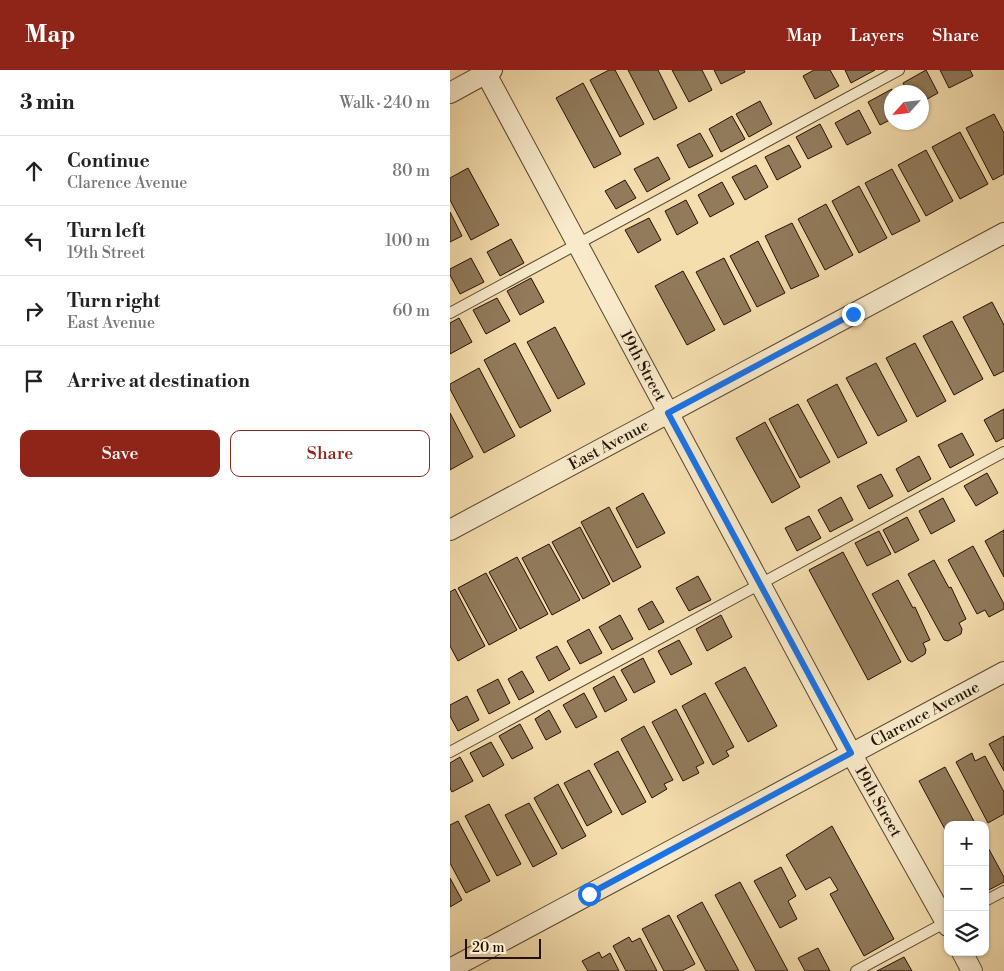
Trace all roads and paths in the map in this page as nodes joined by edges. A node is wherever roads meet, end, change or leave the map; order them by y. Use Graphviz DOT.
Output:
graph roads {
  1 [pos="899,70"];
  2 [pos="487,71"];
  3 [pos="450,93"];
  4 [pos="1004,233"];
  5 [pos="576,244"];
  6 [pos="450,312"];
  7 [pos="668,413"];
  8 [pos="1004,452"];
  9 [pos="450,530"];
  10 [pos="759,584"];
  11 [pos="1004,672"];
  12 [pos="450,752"];
  13 [pos="851,753"];
  14 [pos="1004,891"];
  15 [pos="989,899"];
  16 [pos="944,918"];
  17 [pos="944,925"];
  18 [pos="964,956"];
  19 [pos="450,969"];
  20 [pos="856,971"];
  21 [pos="972,971"];
  1 -- 5 [label="lane"];
  2 -- 3 [label="street"];
  2 -- 5 [label="street, 19th Street"];
  4 -- 7 [label="street, East Avenue"];
  5 -- 6 [label="lane"];
  5 -- 7 [label="street, 19th Street"];
  7 -- 9 [label="street, East Avenue"];
  7 -- 10 [label="street, 19th Street"];
  8 -- 10 [label="lane"];
  10 -- 12 [label="lane"];
  10 -- 13 [label="street, 19th Street"];
  11 -- 13 [label="street, Clarence Avenue"];
  13 -- 16 [label="street, 19th Street"];
  13 -- 19 [label="street, Clarence Avenue"];
  14 -- 15 [label="lane"];
  17 -- 20 [label="lane"];
  18 -- 21 [label="street"];
}
